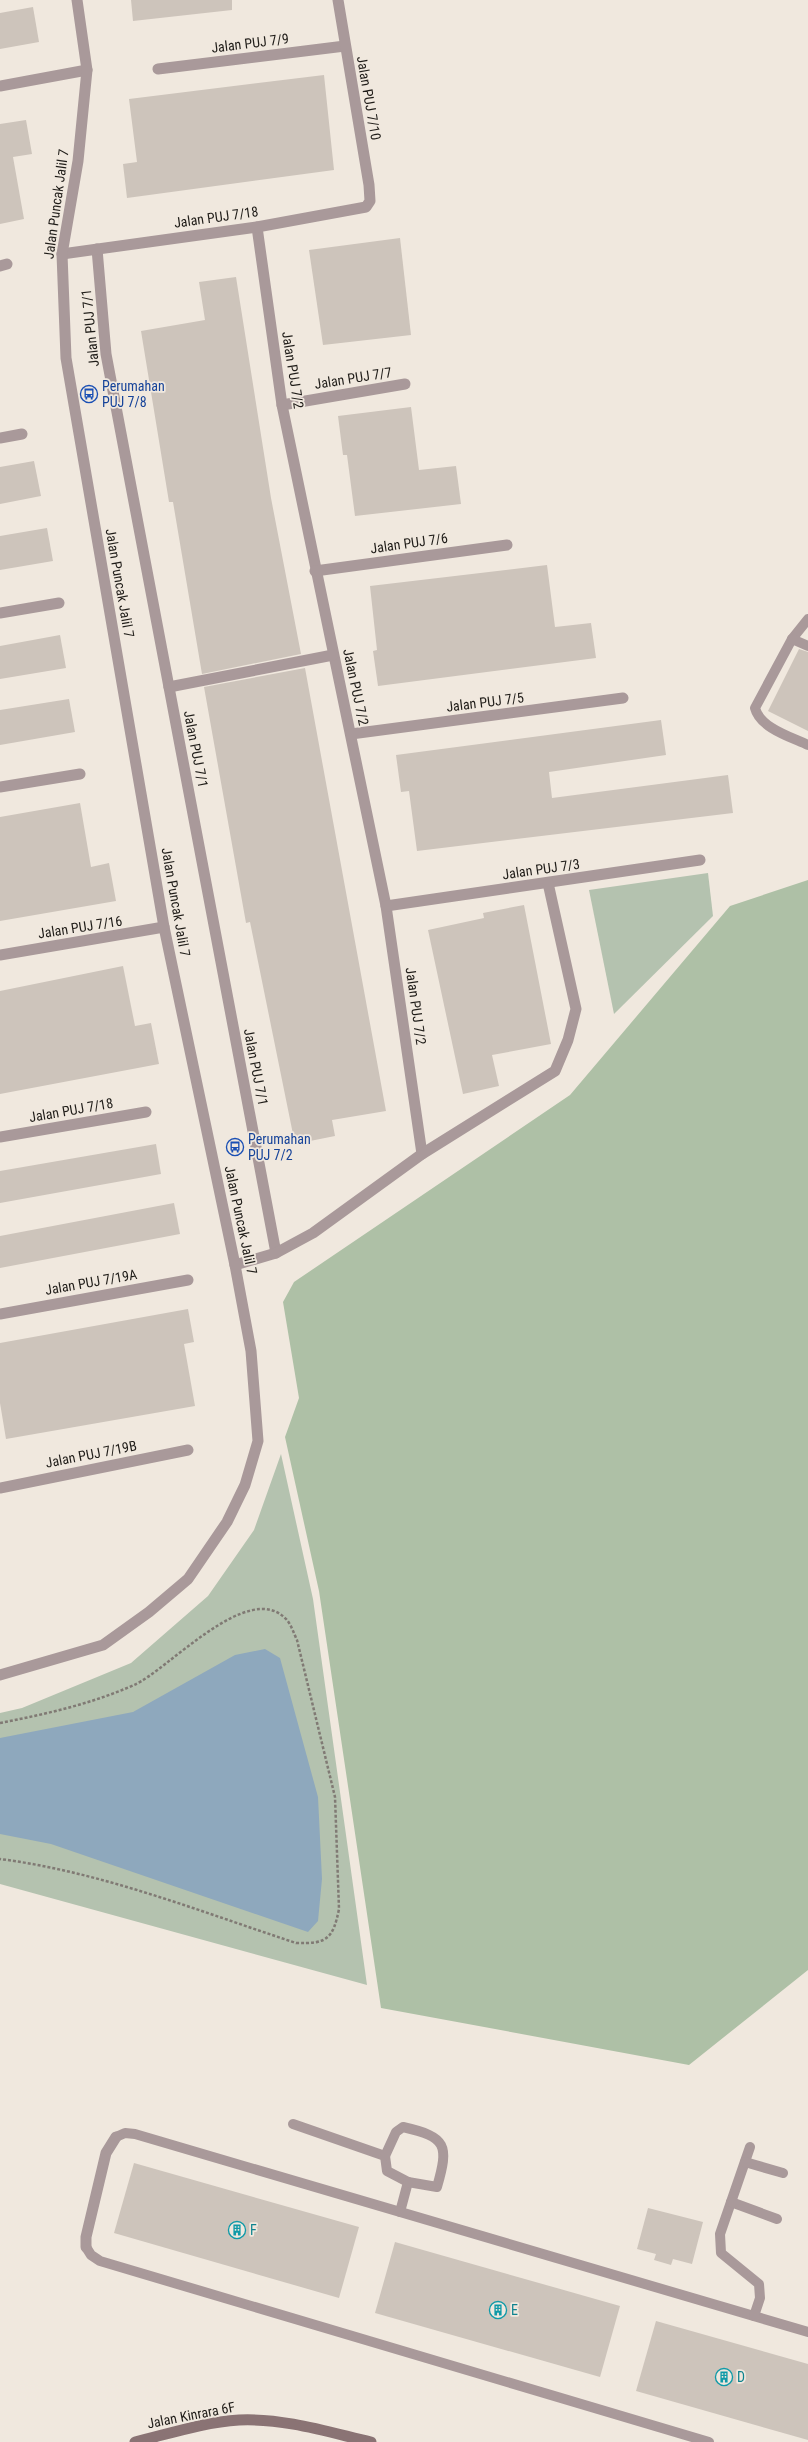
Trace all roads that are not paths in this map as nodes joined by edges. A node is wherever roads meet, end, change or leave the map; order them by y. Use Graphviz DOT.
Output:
graph roads {
  1 [pos="77,0"];
  2 [pos="338,0"];
  3 [pos="345,46"];
  4 [pos="158,69"];
  5 [pos="87,70"];
  6 [pos="0,86"];
  7 [pos="370,201"];
  8 [pos="257,227"];
  9 [pos="97,249"];
  10 [pos="62,254"];
  11 [pos="405,384"];
  12 [pos="282,405"];
  13 [pos="22,434"];
  14 [pos="0,438"];
  15 [pos="507,544"];
  16 [pos="315,570"];
  17 [pos="59,603"];
  18 [pos="0,613"];
  19 [pos="808,619"];
  20 [pos="792,639"];
  21 [pos="808,646"];
  22 [pos="333,655"];
  23 [pos="169,687"];
  24 [pos="623,698"];
  25 [pos="350,734"];
  26 [pos="808,745"];
  27 [pos="80,774"];
  28 [pos="0,787"];
  29 [pos="700,860"];
  30 [pos="548,883"];
  31 [pos="386,906"];
  32 [pos="164,927"];
  33 [pos="0,955"];
  34 [pos="146,1112"];
  35 [pos="0,1137"];
  36 [pos="422,1154"];
  37 [pos="276,1253"];
  38 [pos="235,1265"];
  39 [pos="188,1280"];
  40 [pos="0,1314"];
  41 [pos="188,1450"];
  42 [pos="0,1488"];
  43 [pos="0,1675"];
  44 [pos="293,2124"];
  45 [pos="116,2136"];
  46 [pos="750,2147"];
  47 [pos="385,2156"];
  48 [pos="745,2162"];
  49 [pos="783,2173"];
  50 [pos="408,2182"];
  51 [pos="731,2202"];
  52 [pos="400,2212"];
  53 [pos="777,2219"];
  54 [pos="86,2247"];
  55 [pos="754,2316"];
  56 [pos="808,2332"];
  57 [pos="135,2442"];
  58 [pos="371,2442"];
  59 [pos="709,2442"];
  1 -- 5 [label="street, Jalan Puncak Jalil 7"];
  2 -- 3 [label="street, Jalan PUJ 7/10"];
  3 -- 4 [label="street, Jalan PUJ 7/9"];
  3 -- 7 [label="street, Jalan PUJ 7/10"];
  5 -- 6 [label="street"];
  5 -- 10 [label="street, Jalan Puncak Jalil 7"];
  7 -- 8 [label="street, Jalan PUJ 7/18"];
  8 -- 9 [label="street, Jalan PUJ 7/18"];
  8 -- 12 [label="street, Jalan PUJ 7/2"];
  9 -- 10 [label="street, Jalan PUJ 7/18"];
  9 -- 23 [label="street, Jalan PUJ 7/1"];
  10 -- 32 [label="street, Jalan Puncak Jalil 7"];
  11 -- 12 [label="street, Jalan PUJ 7/7"];
  12 -- 16 [label="street, Jalan PUJ 7/2"];
  13 -- 14 [label="street"];
  15 -- 16 [label="street, Jalan PUJ 7/6"];
  16 -- 22 [label="street, Jalan PUJ 7/2"];
  17 -- 18 [label="street"];
  19 -- 20 [label="lane"];
  20 -- 21 [label="lane"];
  20 -- 26 [label="lane"];
  22 -- 23 [label="street"];
  22 -- 25 [label="street, Jalan PUJ 7/2"];
  23 -- 37 [label="street, Jalan PUJ 7/1"];
  24 -- 25 [label="street, Jalan PUJ 7/5"];
  25 -- 31 [label="street, Jalan PUJ 7/2"];
  27 -- 28 [label="street"];
  29 -- 30 [label="street, Jalan PUJ 7/3"];
  30 -- 31 [label="street, Jalan PUJ 7/3"];
  30 -- 36 [label="street"];
  31 -- 36 [label="street, Jalan PUJ 7/2"];
  32 -- 33 [label="street, Jalan PUJ 7/16"];
  32 -- 38 [label="street, Jalan Puncak Jalil 7"];
  34 -- 35 [label="street, Jalan PUJ 7/18"];
  36 -- 37 [label="street"];
  37 -- 38 [label="street"];
  38 -- 43 [label="street, Jalan Puncak Jalil 7"];
  39 -- 40 [label="street, Jalan PUJ 7/19A"];
  41 -- 42 [label="street, Jalan PUJ 7/19B"];
  44 -- 47 [label="lane"];
  45 -- 52 [label="lane"];
  45 -- 54 [label="street"];
  46 -- 48 [label="lane"];
  47 -- 50 [label="lane"];
  47 -- 50 [label="lane"];
  48 -- 49 [label="lane"];
  48 -- 51 [label="lane"];
  50 -- 52 [label="lane"];
  51 -- 53 [label="lane"];
  51 -- 55 [label="lane"];
  52 -- 55 [label="lane"];
  54 -- 59 [label="lane"];
  55 -- 56 [label="lane"];
  57 -- 58 [label="main road, Jalan Kinrara 6F"];
}
